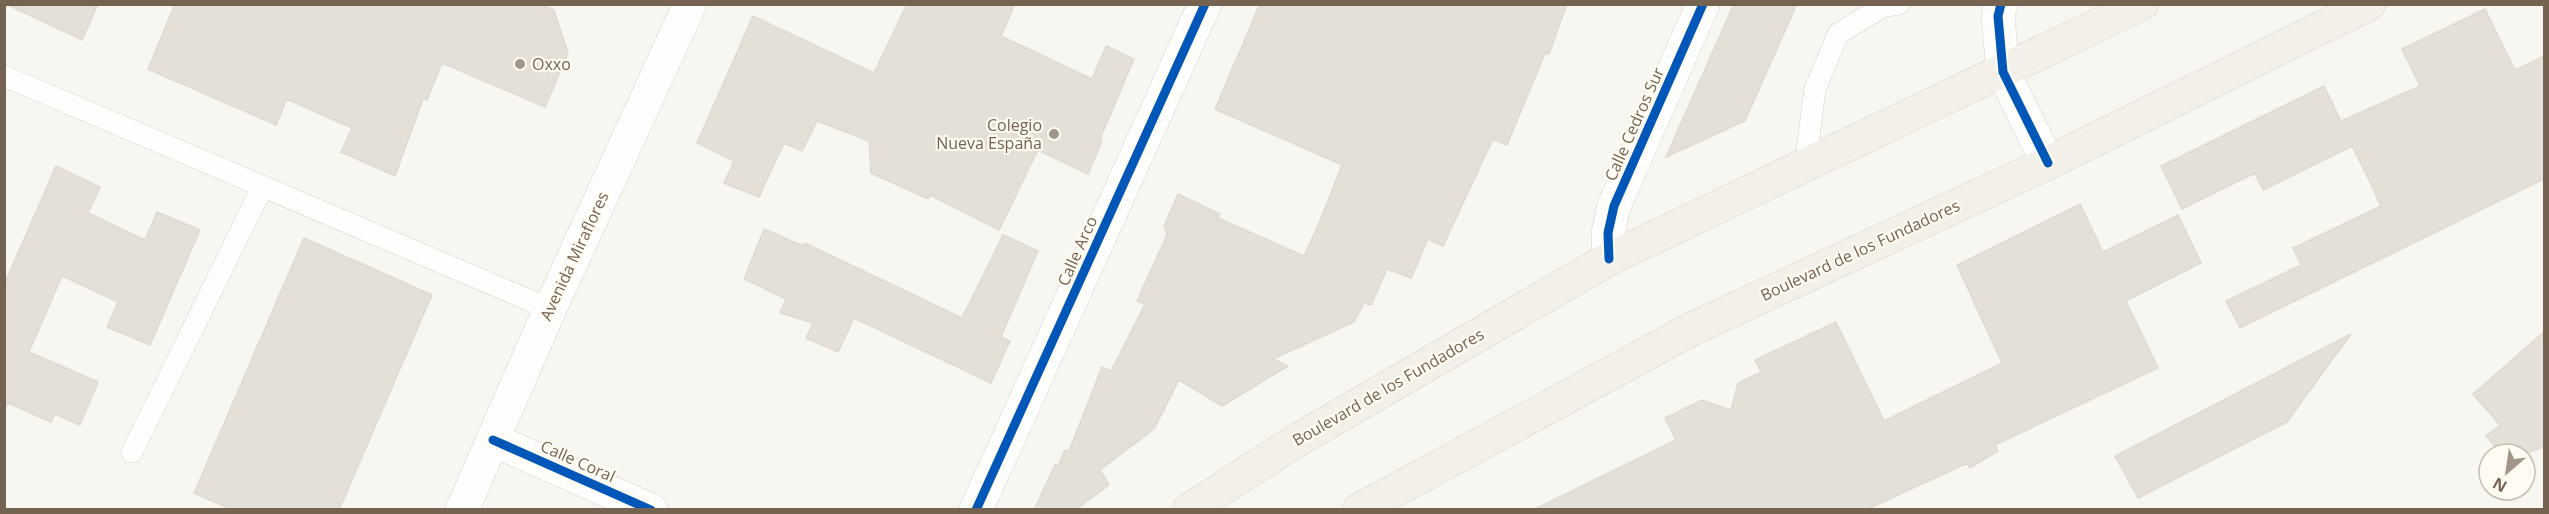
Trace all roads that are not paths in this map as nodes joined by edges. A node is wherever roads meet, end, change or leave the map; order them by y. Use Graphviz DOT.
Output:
graph roads {
  1 [pos="690,4"];
  2 [pos="1205,4"];
  3 [pos="1703,4"];
  4 [pos="1899,4"];
  5 [pos="2001,4"];
  6 [pos="2142,4"];
  7 [pos="2369,4"];
  8 [pos="2003,72"];
  9 [pos="4,76"];
  10 [pos="2048,164"];
  11 [pos="1805,166"];
  12 [pos="263,186"];
  13 [pos="1609,259"];
  14 [pos="550,309"];
  15 [pos="493,440"];
  16 [pos="132,452"];
  17 [pos="462,510"];
  18 [pos="651,510"];
  19 [pos="976,510"];
  20 [pos="1189,510"];
  21 [pos="1359,510"];
  1 -- 14 [label="street, Avenida Miraflores"];
  2 -- 19 [label="street, Calle Arco"];
  3 -- 13 [label="street, Calle Cedros Sur"];
  4 -- 11 [label="lane"];
  5 -- 8 [label="street"];
  6 -- 8 [label="main road, Boulevard de los Fundadores"];
  7 -- 10 [label="main road, Boulevard de los Fundadores"];
  8 -- 10 [label="street"];
  8 -- 11 [label="main road, Boulevard de los Fundadores"];
  9 -- 12 [label="lane"];
  10 -- 21 [label="main road, Boulevard de los Fundadores"];
  11 -- 13 [label="main road, Boulevard de los Fundadores"];
  12 -- 14 [label="lane"];
  12 -- 16 [label="lane"];
  13 -- 20 [label="main road, Boulevard de los Fundadores"];
  14 -- 15 [label="street, Avenida Miraflores"];
  15 -- 17 [label="street, Avenida Miraflores"];
  15 -- 18 [label="street, Calle Coral"];
}
